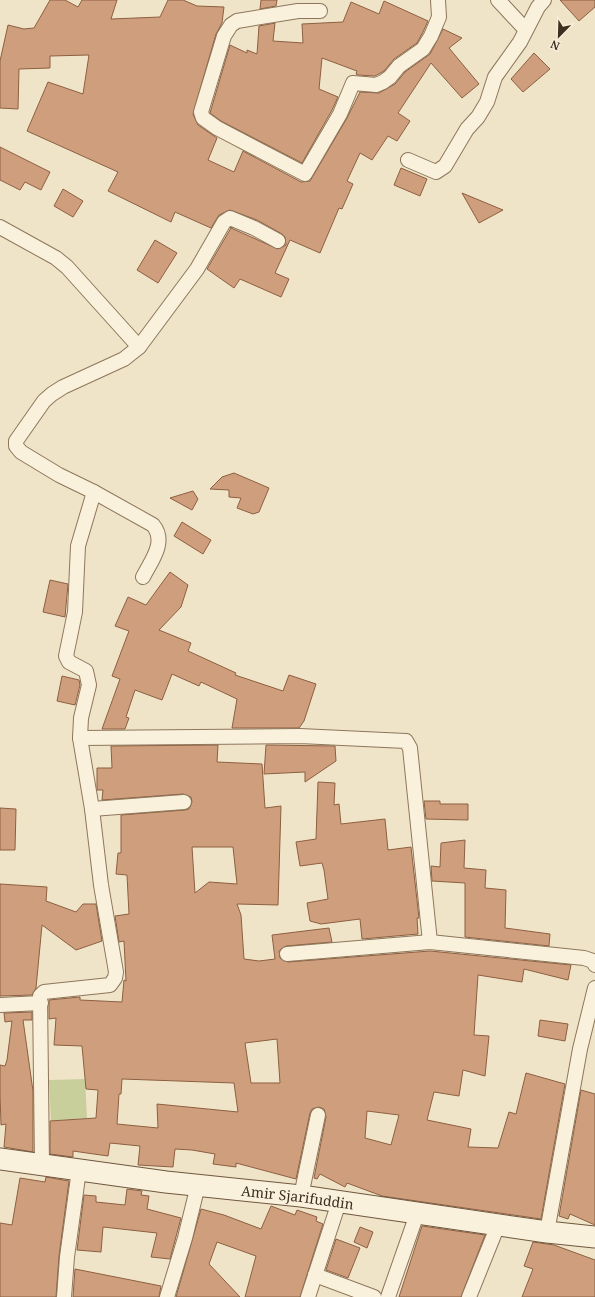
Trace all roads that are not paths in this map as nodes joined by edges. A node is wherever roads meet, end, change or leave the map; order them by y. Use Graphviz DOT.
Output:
graph roads {
  1 [pos="438,0"];
  2 [pos="498,0"];
  3 [pos="544,0"];
  4 [pos="320,11"];
  5 [pos="525,28"];
  6 [pos="408,160"];
  7 [pos="0,227"];
  8 [pos="278,241"];
  9 [pos="139,347"];
  10 [pos="94,492"];
  11 [pos="143,577"];
  12 [pos="80,738"];
  13 [pos="184,802"];
  14 [pos="92,809"];
  15 [pos="430,942"];
  16 [pos="287,954"];
  17 [pos="595,964"];
  18 [pos="595,988"];
  19 [pos="41,1003"];
  20 [pos="0,1005"];
  21 [pos="318,1115"];
  22 [pos="0,1159"];
  23 [pos="42,1165"];
  24 [pos="79,1170"];
  25 [pos="198,1185"];
  26 [pos="301,1196"];
  27 [pos="339,1202"];
  28 [pos="418,1214"];
  29 [pos="498,1225"];
  30 [pos="547,1232"];
  31 [pos="595,1237"];
  32 [pos="315,1275"];
  33 [pos="64,1297"];
  34 [pos="167,1297"];
  35 [pos="308,1297"];
  36 [pos="374,1297"];
  37 [pos="388,1297"];
  38 [pos="469,1297"];
  1 -- 4 [label="street"];
  2 -- 5 [label="street"];
  3 -- 5 [label="street"];
  5 -- 6 [label="street"];
  7 -- 9 [label="street"];
  8 -- 9 [label="street"];
  9 -- 10 [label="street"];
  10 -- 11 [label="street"];
  10 -- 12 [label="street"];
  12 -- 14 [label="street"];
  12 -- 15 [label="street"];
  13 -- 14 [label="street"];
  14 -- 19 [label="street"];
  15 -- 16 [label="street"];
  15 -- 17 [label="street"];
  18 -- 30 [label="street"];
  19 -- 20 [label="street"];
  19 -- 23 [label="street"];
  21 -- 26 [label="street"];
  22 -- 23 [label="main road, Amir Sjarifuddin"];
  23 -- 24 [label="main road, Amir Sjarifuddin"];
  24 -- 25 [label="main road, Amir Sjarifuddin"];
  24 -- 33 [label="street"];
  25 -- 26 [label="main road, Amir Sjarifuddin"];
  25 -- 34 [label="street"];
  26 -- 27 [label="main road, Amir Sjarifuddin"];
  27 -- 28 [label="main road, Amir Sjarifuddin"];
  27 -- 32 [label="street"];
  28 -- 29 [label="main road, Amir Sjarifuddin"];
  28 -- 37 [label="street"];
  29 -- 30 [label="main road, Amir Sjarifuddin"];
  29 -- 38 [label="street"];
  30 -- 31 [label="main road, Amir Sjarifuddin"];
  32 -- 35 [label="street"];
  32 -- 36 [label="street"];
}
